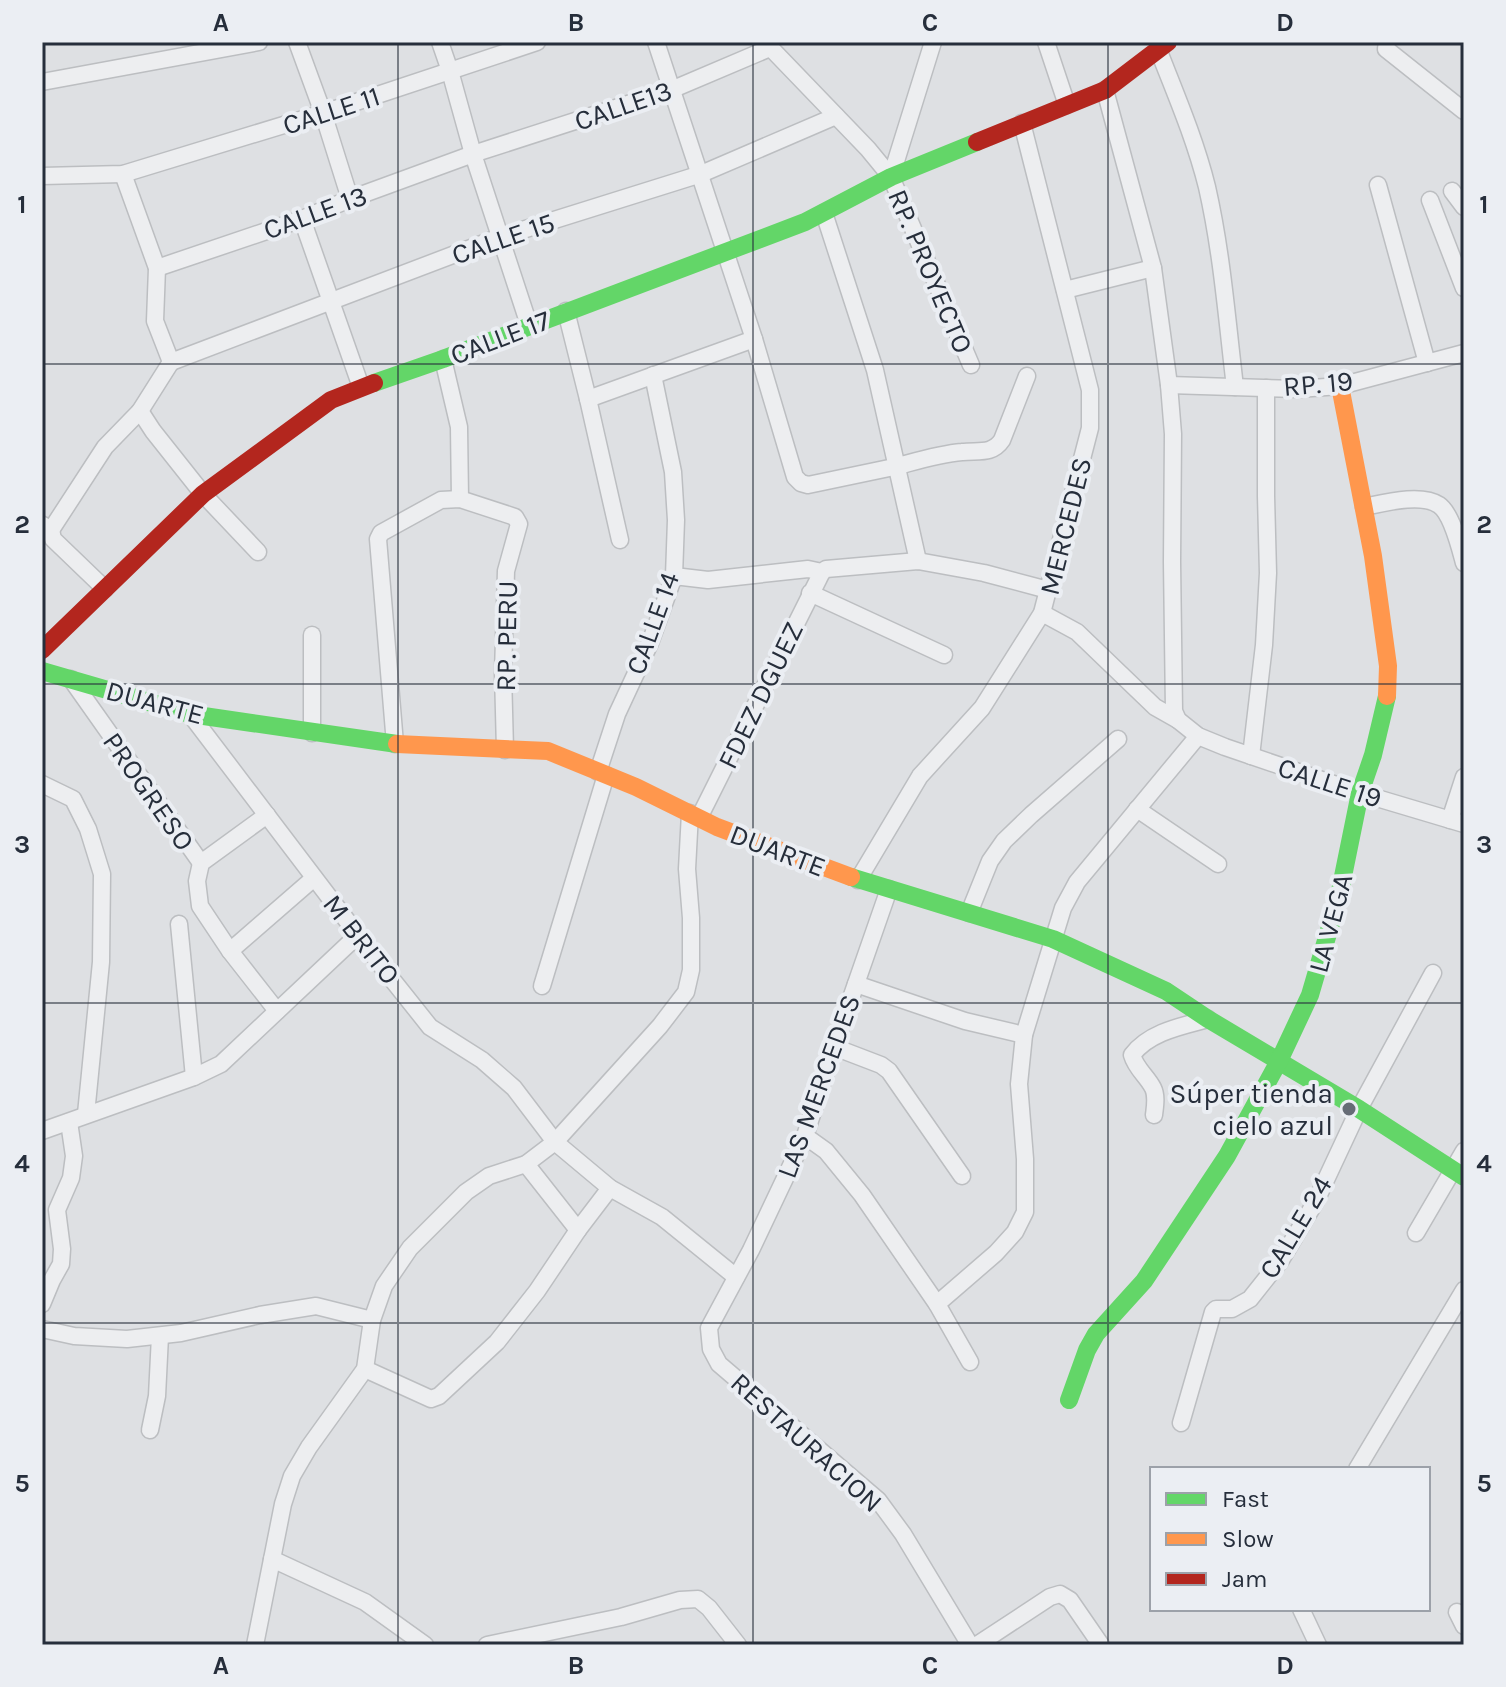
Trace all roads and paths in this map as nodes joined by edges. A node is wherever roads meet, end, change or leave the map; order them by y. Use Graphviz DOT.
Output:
graph roads {
  1 [pos="297,42"];
  2 [pos="440,42"];
  3 [pos="537,42"];
  4 [pos="656,42"];
  5 [pos="933,42"];
  6 [pos="1046,42"];
  7 [pos="255,43"];
  8 [pos="1164,44"];
  9 [pos="767,45"];
  10 [pos="1386,45"];
  11 [pos="450,71"];
  12 [pos="42,82"];
  13 [pos="671,90"];
  14 [pos="1105,90"];
  15 [pos="1067,105"];
  16 [pos="1464,111"];
  17 [pos="323,113"];
  18 [pos="836,116"];
  19 [pos="1022,123"];
  20 [pos="473,154"];
  21 [pos="123,174"];
  22 [pos="701,174"];
  23 [pos="42,176"];
  24 [pos="891,177"];
  25 [pos="1378,185"];
  26 [pos="1452,191"];
  27 [pos="350,199"];
  28 [pos="1430,200"];
  29 [pos="1464,207"];
  30 [pos="824,213"];
  31 [pos="302,219"];
  32 [pos="500,237"];
  33 [pos="727,253"];
  34 [pos="157,268"];
  35 [pos="1153,268"];
  36 [pos="1464,288"];
  37 [pos="1065,290"];
  38 [pos="331,301"];
  39 [pos="566,311"];
  40 [pos="529,325"];
  41 [pos="754,339"];
  42 [pos="1464,353"];
  43 [pos="443,359"];
  44 [pos="171,362"];
  45 [pos="1427,363"];
  46 [pos="971,365"];
  47 [pos="653,375"];
  48 [pos="1027,376"];
  49 [pos="1169,385"];
  50 [pos="1340,386"];
  51 [pos="361,387"];
  52 [pos="1235,387"];
  53 [pos="1266,388"];
  54 [pos="588,399"];
  55 [pos="140,411"];
  56 [pos="898,466"];
  57 [pos="203,494"];
  58 [pos="460,499"];
  59 [pos="1364,507"];
  60 [pos="46,527"];
  61 [pos="620,540"];
  62 [pos="258,552"];
  63 [pos="918,561"];
  64 [pos="1464,563"];
  65 [pos="822,572"];
  66 [pos="674,576"];
  67 [pos="105,589"];
  68 [pos="1048,590"];
  69 [pos="810,593"];
  70 [pos="1042,613"];
  71 [pos="312,635"];
  72 [pos="42,650"];
  73 [pos="944,655"];
  74 [pos="42,671"];
  75 [pos="71,679"];
  76 [pos="190,714"];
  77 [pos="1178,720"];
  78 [pos="312,733"];
  79 [pos="1198,736"];
  80 [pos="1118,739"];
  81 [pos="395,744"];
  82 [pos="505,750"];
  83 [pos="1251,756"];
  84 [pos="602,773"];
  85 [pos="1464,777"];
  86 [pos="42,784"];
  87 [pos="1360,793"];
  88 [pos="1137,809"];
  89 [pos="267,815"];
  90 [pos="694,816"];
  91 [pos="1457,822"];
  92 [pos="201,863"];
  93 [pos="1218,864"];
  94 [pos="314,878"];
  95 [pos="858,880"];
  96 [pos="889,889"];
  97 [pos="969,913"];
  98 [pos="179,924"];
  99 [pos="358,935"];
  100 [pos="1053,939"];
  101 [pos="230,951"];
  102 [pos="1433,973"];
  103 [pos="856,984"];
  104 [pos="542,986"];
  105 [pos="277,1011"];
  106 [pos="1208,1019"];
  107 [pos="1024,1035"];
  108 [pos="834,1047"];
  109 [pos="1279,1061"];
  110 [pos="194,1077"];
  111 [pos="1359,1109"];
  112 [pos="86,1114"];
  113 [pos="1154,1115"];
  114 [pos="69,1122"];
  115 [pos="42,1131"];
  116 [pos="805,1136"];
  117 [pos="555,1142"];
  118 [pos="1464,1151"];
  119 [pos="526,1164"];
  120 [pos="1459,1174"];
  121 [pos="962,1176"];
  122 [pos="610,1188"];
  123 [pos="578,1230"];
  124 [pos="1416,1233"];
  125 [pos="736,1277"];
  126 [pos="1464,1290"];
  127 [pos="42,1304"];
  128 [pos="937,1304"];
  129 [pos="372,1320"];
  130 [pos="42,1329"];
  131 [pos="160,1336"];
  132 [pos="970,1362"];
  133 [pos="719,1364"];
  134 [pos="365,1369"];
  135 [pos="1069,1400"];
  136 [pos="1181,1423"];
  137 [pos="150,1430"];
  138 [pos="1358,1467"];
  139 [pos="272,1559"];
  140 [pos="1302,1611"];
  141 [pos="255,1645"];
  142 [pos="425,1645"];
  143 [pos="487,1645"];
  144 [pos="738,1645"];
  145 [pos="970,1645"];
  146 [pos="977,1645"];
  147 [pos="1101,1645"];
  148 [pos="1318,1645"];
  1 -- 17 [label="street"];
  2 -- 11 [label="street"];
  3 -- 11 [label="street, CALLE 11"];
  4 -- 13 [label="street"];
  5 -- 24 [label="street"];
  6 -- 15 [label="street"];
  7 -- 12 [label="street"];
  8 -- 14 [label="street, CALLE 17"];
  8 -- 52 [label="street"];
  9 -- 13 [label="street, CALLE13"];
  9 -- 18 [label="street, RP. PROYECTO"];
  10 -- 16 [label="street"];
  11 -- 17 [label="street, CALLE 11"];
  11 -- 20 [label="street"];
  13 -- 20 [label="street, CALLE13"];
  13 -- 22 [label="street"];
  14 -- 15 [label="street, CALLE 17"];
  14 -- 35 [label="street"];
  15 -- 19 [label="street, CALLE 17"];
  17 -- 21 [label="street, CALLE 11"];
  17 -- 27 [label="street"];
  18 -- 22 [label="street, CALLE 15"];
  18 -- 24 [label="street, RP. PROYECTO"];
  19 -- 24 [label="street, CALLE 17"];
  19 -- 37 [label="street, MERCEDES"];
  20 -- 27 [label="street, CALLE 13"];
  20 -- 32 [label="street"];
  21 -- 23 [label="street, CALLE 11"];
  21 -- 34 [label="street"];
  22 -- 32 [label="street, CALLE 15"];
  22 -- 33 [label="street"];
  24 -- 30 [label="street, CALLE 17"];
  24 -- 46 [label="street, RP. PROYECTO"];
  25 -- 45 [label="street"];
  26 -- 29 [label="street"];
  27 -- 31 [label="street, CALLE 13"];
  28 -- 36 [label="street"];
  30 -- 33 [label="street, CALLE 17"];
  30 -- 56 [label="street"];
  31 -- 34 [label="street, CALLE 13"];
  31 -- 38 [label="street"];
  32 -- 38 [label="street, CALLE 15"];
  32 -- 40 [label="street"];
  33 -- 39 [label="street, CALLE 17"];
  33 -- 41 [label="street"];
  34 -- 44 [label="street"];
  35 -- 37 [label="street"];
  35 -- 49 [label="street"];
  37 -- 68 [label="street, MERCEDES"];
  38 -- 44 [label="street, CALLE 15"];
  38 -- 51 [label="street"];
  39 -- 40 [label="street, CALLE 17"];
  39 -- 54 [label="street"];
  40 -- 43 [label="street, CALLE 17"];
  41 -- 47 [label="street"];
  41 -- 56 [label="street"];
  42 -- 45 [label="street, RP. 19"];
  43 -- 51 [label="street, CALLE 17"];
  43 -- 58 [label="street"];
  44 -- 55 [label="street"];
  45 -- 50 [label="street, RP. 19"];
  47 -- 54 [label="street"];
  47 -- 66 [label="street, CALLE 14"];
  48 -- 56 [label="street"];
  49 -- 52 [label="street, RP. 19"];
  49 -- 77 [label="street"];
  50 -- 53 [label="street, RP. 19"];
  50 -- 59 [label="street, LA VEGA"];
  51 -- 57 [label="street, CALLE 17"];
  52 -- 53 [label="street, RP. 19"];
  53 -- 83 [label="street"];
  54 -- 61 [label="street"];
  55 -- 57 [label="street"];
  55 -- 60 [label="street"];
  56 -- 63 [label="street"];
  57 -- 62 [label="street"];
  57 -- 67 [label="street, CALLE 17"];
  58 -- 81 [label="street"];
  58 -- 82 [label="street, RP. PERU"];
  59 -- 64 [label="street"];
  59 -- 87 [label="street, LA VEGA"];
  60 -- 67 [label="street"];
  63 -- 65 [label="street"];
  63 -- 68 [label="street"];
  65 -- 66 [label="street"];
  65 -- 69 [label="street, FDEZ DGUEZ"];
  66 -- 84 [label="street, CALLE 14"];
  67 -- 72 [label="street, CALLE 17"];
  68 -- 70 [label="street, MERCEDES"];
  69 -- 73 [label="street"];
  69 -- 90 [label="street, FDEZ DGUEZ"];
  70 -- 77 [label="street, CALLE 19"];
  70 -- 95 [label="street, MERCEDES"];
  71 -- 78 [label="street"];
  74 -- 75 [label="street, DUARTE"];
  75 -- 76 [label="street, DUARTE"];
  75 -- 92 [label="street, PROGRESO"];
  76 -- 78 [label="street, DUARTE"];
  76 -- 89 [label="street, M BRITO"];
  77 -- 79 [label="street, CALLE 19"];
  78 -- 81 [label="street, DUARTE"];
  79 -- 83 [label="street, CALLE 19"];
  79 -- 88 [label="street"];
  80 -- 97 [label="street"];
  81 -- 82 [label="street, DUARTE"];
  82 -- 84 [label="street, DUARTE"];
  83 -- 87 [label="street, CALLE 19"];
  84 -- 90 [label="street, DUARTE"];
  84 -- 104 [label="street, CALLE 14"];
  85 -- 91 [label="street"];
  86 -- 112 [label="street"];
  87 -- 91 [label="street, CALLE 19"];
  87 -- 109 [label="street, LA VEGA"];
  88 -- 93 [label="street"];
  88 -- 100 [label="street"];
  89 -- 92 [label="street"];
  89 -- 94 [label="street, M BRITO"];
  90 -- 95 [label="street, DUARTE"];
  90 -- 117 [label="street"];
  92 -- 101 [label="street"];
  94 -- 99 [label="street, M BRITO"];
  94 -- 101 [label="street"];
  95 -- 96 [label="street, DUARTE"];
  96 -- 97 [label="street, DUARTE"];
  96 -- 103 [label="street, LAS MERCEDES"];
  97 -- 100 [label="street, DUARTE"];
  98 -- 110 [label="street"];
  99 -- 105 [label="street"];
  99 -- 117 [label="street, M BRITO"];
  100 -- 106 [label="street, DUARTE"];
  100 -- 107 [label="street"];
  101 -- 105 [label="street"];
  102 -- 111 [label="street, CALLE 24"];
  103 -- 107 [label="street"];
  103 -- 108 [label="street, LAS MERCEDES"];
  105 -- 110 [label="street"];
  106 -- 109 [label="street, DUARTE"];
  106 -- 113 [label="street"];
  107 -- 128 [label="street"];
  108 -- 116 [label="street, LAS MERCEDES"];
  108 -- 121 [label="street"];
  109 -- 111 [label="street, DUARTE"];
  109 -- 135 [label="street, LA VEGA"];
  110 -- 112 [label="street"];
  111 -- 120 [label="street, DUARTE"];
  111 -- 136 [label="street, CALLE 24"];
  112 -- 114 [label="street"];
  114 -- 115 [label="street"];
  114 -- 127 [label="street"];
  116 -- 125 [label="street, LAS MERCEDES"];
  116 -- 128 [label="street"];
  117 -- 119 [label="street"];
  117 -- 122 [label="street, M BRITO"];
  118 -- 120 [label="street"];
  119 -- 123 [label="street"];
  119 -- 129 [label="street"];
  120 -- 124 [label="street"];
  122 -- 123 [label="street"];
  122 -- 125 [label="street, M BRITO"];
  123 -- 134 [label="street"];
  125 -- 133 [label="street, LAS MERCEDES"];
  126 -- 138 [label="street"];
  128 -- 132 [label="street"];
  129 -- 131 [label="street"];
  129 -- 134 [label="street"];
  130 -- 131 [label="street"];
  131 -- 137 [label="street"];
  133 -- 145 [label="street, RESTAURACION"];
  134 -- 139 [label="street"];
  139 -- 141 [label="street"];
  139 -- 142 [label="street"];
  140 -- 148 [label="street"];
  143 -- 144 [label="street"];
  146 -- 147 [label="street"];
}
